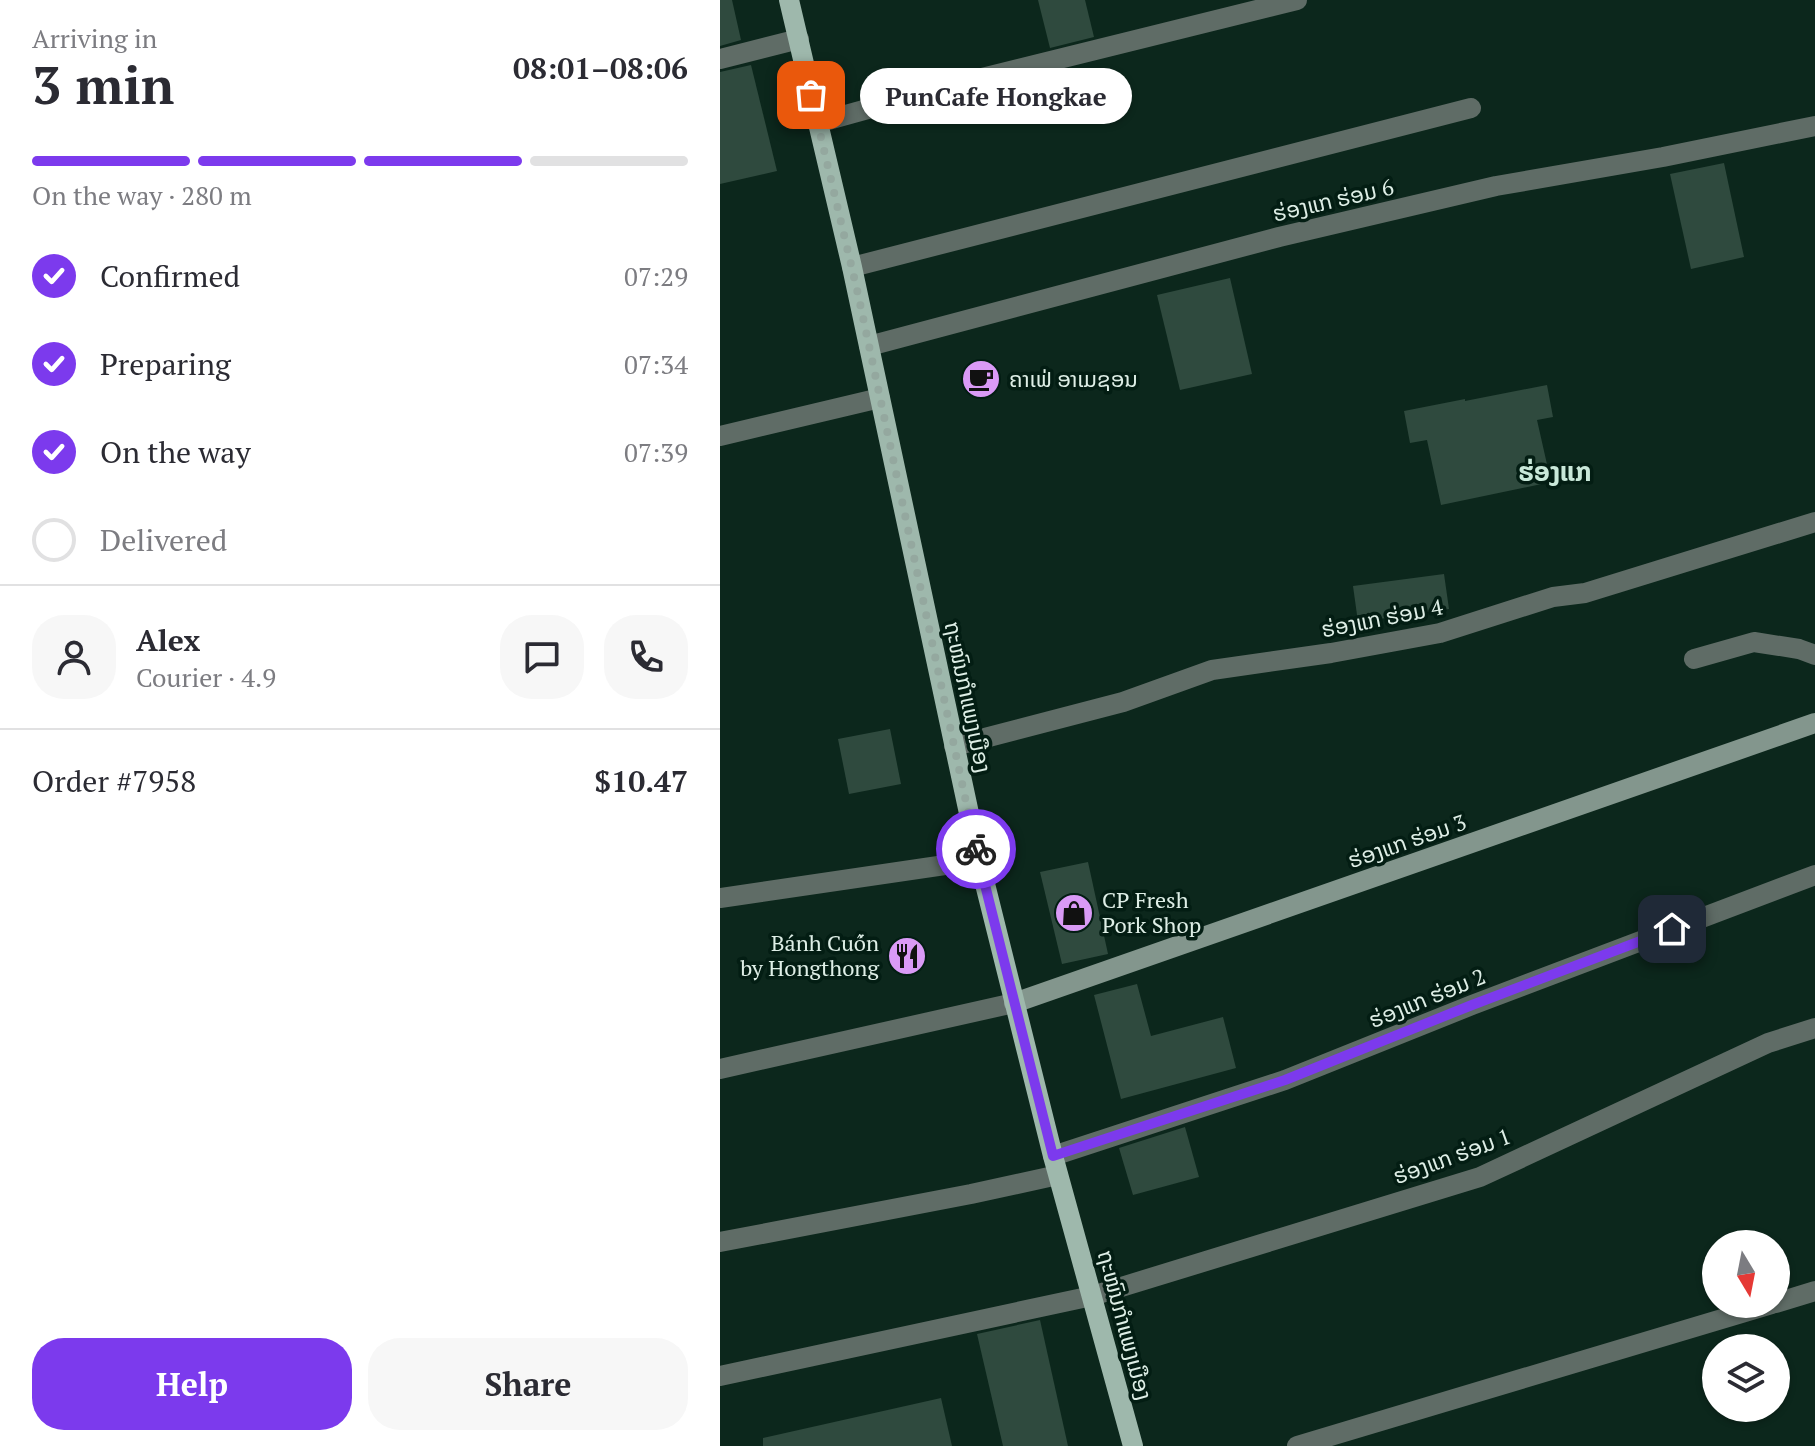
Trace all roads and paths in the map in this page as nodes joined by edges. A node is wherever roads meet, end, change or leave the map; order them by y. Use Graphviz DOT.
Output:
graph roads {
  1 [pos="789,0"];
  2 [pos="1297,0"];
  3 [pos="1272,4"];
  4 [pos="799,39"];
  5 [pos="720,59"];
  6 [pos="1471,108"];
  7 [pos="817,123"];
  8 [pos="1815,126"];
  9 [pos="852,267"];
  10 [pos="869,346"];
  11 [pos="880,398"];
  12 [pos="720,436"];
  13 [pos="1815,522"];
  14 [pos="1815,655"];
  15 [pos="1694,659"];
  16 [pos="1815,723"];
  17 [pos="954,746"];
  18 [pos="979,860"];
  19 [pos="1815,875"];
  20 [pos="720,898"];
  21 [pos="1014,1003"];
  22 [pos="1815,1028"];
  23 [pos="720,1069"];
  24 [pos="1056,1165"];
  25 [pos="720,1242"];
  26 [pos="1815,1291"];
  27 [pos="1092,1296"];
  28 [pos="1790,1298"];
  29 [pos="1724,1318"];
  30 [pos="720,1376"];
  31 [pos="1133,1446"];
  32 [pos="1297,1446"];
  1 -- 4 [label="main road, ຖະໜົນກຳແພງເມືອງ"];
  2 -- 3 [label="street"];
  3 -- 7 [label="street"];
  4 -- 5 [label="street"];
  4 -- 7 [label="main road, ຖະໜົນກຳແພງເມືອງ"];
  6 -- 9 [label="street"];
  7 -- 9 [label="main road, ຖະໜົນກຳແພງເມືອງ"];
  8 -- 10 [label="street, ຮ່ອງແກ ຮ່ອມ 6"];
  9 -- 10 [label="main road, ຖະໜົນກຳແພງເມືອງ"];
  10 -- 11 [label="main road, ຖະໜົນກຳແພງເມືອງ"];
  11 -- 12 [label="street"];
  11 -- 17 [label="main road, ຖະໜົນກຳແພງເມືອງ"];
  13 -- 17 [label="street, ຮ່ອງແກ ຮ່ອມ 4"];
  14 -- 15 [label="street"];
  16 -- 21 [label="street, ຮ່ອງແກ ຮ່ອມ 3"];
  17 -- 18 [label="main road, ຖະໜົນກຳແພງເມືອງ"];
  18 -- 20 [label="street"];
  18 -- 21 [label="main road, ຖະໜົນກຳແພງເມືອງ"];
  19 -- 24 [label="street, ຮ່ອງແກ ຮ່ອມ 2"];
  21 -- 23 [label="street"];
  21 -- 24 [label="main road, ຖະໜົນກຳແພງເມືອງ"];
  22 -- 27 [label="street, ຮ່ອງແກ ຮ່ອມ 1"];
  24 -- 25 [label="street, ຮ່ອງແກ ຮ່ອມ 2"];
  24 -- 27 [label="main road, ຖະໜົນກຳແພງເມືອງ"];
  26 -- 28 [label="street"];
  27 -- 30 [label="street, ຮ່ອງແກ ຮ່ອມ 1"];
  27 -- 31 [label="main road, ຖະໜົນກຳແພງເມືອງ"];
  29 -- 32 [label="street"];
}
